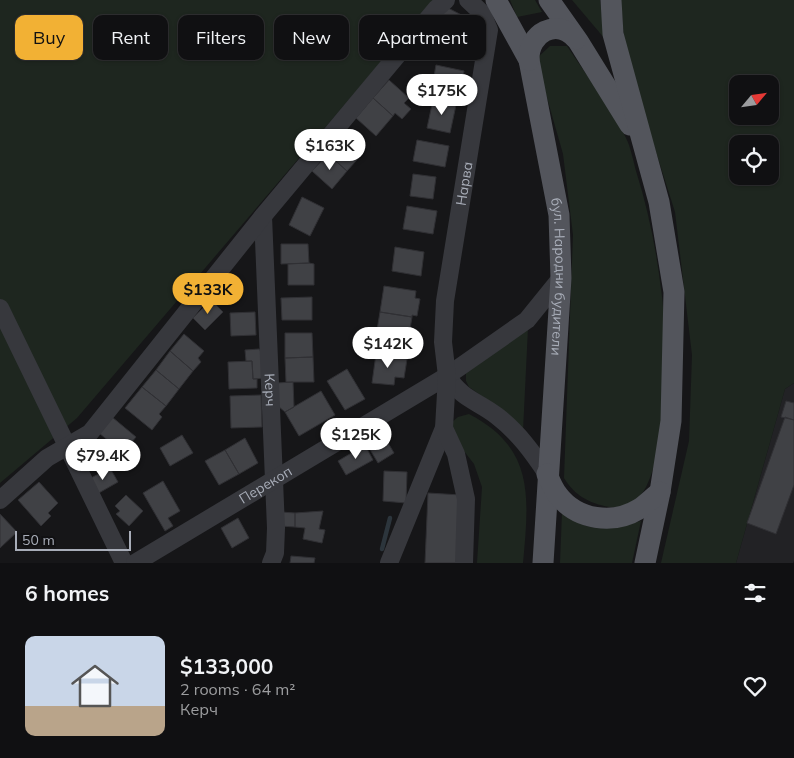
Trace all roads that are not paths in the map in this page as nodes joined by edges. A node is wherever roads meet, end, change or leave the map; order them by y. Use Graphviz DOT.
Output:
graph roads {
  1 [pos="468,0"];
  2 [pos="496,0"];
  3 [pos="549,0"];
  4 [pos="611,0"];
  5 [pos="441,5"];
  6 [pos="578,41"];
  7 [pos="529,60"];
  8 [pos="646,153"];
  9 [pos="263,216"];
  10 [pos="561,278"];
  11 [pos="0,308"];
  12 [pos="447,376"];
  13 [pos="444,428"];
  14 [pos="67,447"];
  15 [pos="547,474"];
  16 [pos="274,478"];
  17 [pos="660,492"];
  18 [pos="0,500"];
  19 [pos="124,563"];
  20 [pos="134,563"];
  21 [pos="271,563"];
  22 [pos="389,563"];
  23 [pos="464,563"];
  24 [pos="543,563"];
  25 [pos="645,563"];
  1 -- 12 [label="street, Нарва"];
  2 -- 7 [label="main road, бул. Народни будители"];
  3 -- 6 [label="main road"];
  4 -- 8 [label="main road"];
  5 -- 9 [label="street"];
  6 -- 7 [label="main road"];
  6 -- 8 [label="main road"];
  7 -- 10 [label="main road, бул. Народни будители"];
  8 -- 17 [label="main road"];
  9 -- 14 [label="street"];
  9 -- 16 [label="street, Керч"];
  10 -- 12 [label="street, Перекоп"];
  10 -- 15 [label="main road, бул. Народни будители"];
  11 -- 14 [label="street"];
  12 -- 13 [label="street, Нарва"];
  12 -- 15 [label="street"];
  12 -- 16 [label="street, Перекоп"];
  13 -- 22 [label="street"];
  13 -- 23 [label="street"];
  14 -- 18 [label="street"];
  14 -- 19 [label="street"];
  15 -- 17 [label="main road"];
  15 -- 24 [label="main road, бул. Народни будители"];
  16 -- 20 [label="street, Перекоп"];
  16 -- 21 [label="street, Керч"];
  17 -- 25 [label="main road"];
}
